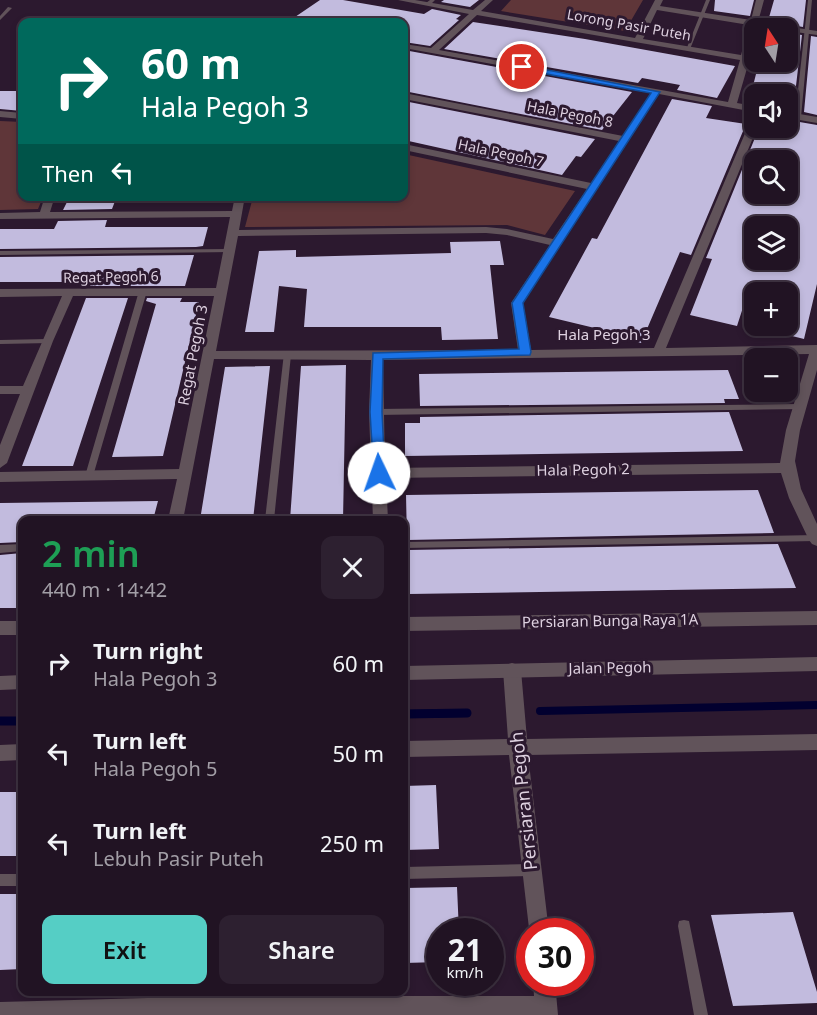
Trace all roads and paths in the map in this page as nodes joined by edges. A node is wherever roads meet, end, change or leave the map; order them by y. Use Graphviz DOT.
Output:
graph roads {
  1 [pos="402,0"];
  2 [pos="489,0"];
  3 [pos="708,0"];
  4 [pos="760,0"];
  5 [pos="810,0"];
  6 [pos="430,2"];
  7 [pos="658,4"];
  8 [pos="0,7"];
  9 [pos="475,12"];
  10 [pos="703,15"];
  11 [pos="756,18"];
  12 [pos="0,19"];
  13 [pos="744,21"];
  14 [pos="798,30"];
  15 [pos="806,31"];
  16 [pos="817,33"];
  17 [pos="638,41"];
  18 [pos="408,47"];
  19 [pos="688,49"];
  20 [pos="433,51"];
  21 [pos="744,58"];
  22 [pos="744,65"];
  23 [pos="798,84"];
  24 [pos="656,92"];
  25 [pos="408,97"];
  26 [pos="732,105"];
  27 [pos="744,107"];
  28 [pos="0,114"];
  29 [pos="18,116"];
  30 [pos="798,117"];
  31 [pos="817,120"];
  32 [pos="748,138"];
  33 [pos="626,139"];
  34 [pos="408,148"];
  35 [pos="593,187"];
  36 [pos="48,201"];
  37 [pos="239,201"];
  38 [pos="236,214"];
  39 [pos="44,215"];
  40 [pos="0,216"];
  41 [pos="233,233"];
  42 [pos="555,243"];
  43 [pos="230,251"];
  44 [pos="0,253"];
  45 [pos="143,291"];
  46 [pos="222,292"];
  47 [pos="0,293"];
  48 [pos="69,293"];
  49 [pos="47,341"];
  50 [pos="0,342"];
  51 [pos="817,350"];
  52 [pos="659,351"];
  53 [pos="525,352"];
  54 [pos="211,355"];
  55 [pos="287,355"];
  56 [pos="377,356"];
  57 [pos="0,390"];
  58 [pos="28,390"];
  59 [pos="800,407"];
  60 [pos="376,412"];
  61 [pos="0,463"];
  62 [pos="787,468"];
  63 [pos="379,473"];
  64 [pos="186,474"];
  65 [pos="88,476"];
  66 [pos="0,477"];
  67 [pos="177,516"];
  68 [pos="269,516"];
  69 [pos="380,516"];
  70 [pos="817,539"];
  71 [pos="408,545"];
  72 [pos="18,548"];
  73 [pos="0,549"];
  74 [pos="817,618"];
  75 [pos="408,624"];
  76 [pos="0,628"];
  77 [pos="18,628"];
  78 [pos="817,664"];
  79 [pos="512,670"];
  80 [pos="408,673"];
  81 [pos="18,682"];
  82 [pos="0,683"];
  83 [pos="817,742"];
  84 [pos="518,748"];
  85 [pos="408,749"];
  86 [pos="18,752"];
  87 [pos="0,753"];
  88 [pos="531,870"];
  89 [pos="408,873"];
  90 [pos="0,880"];
  91 [pos="18,880"];
  92 [pos="536,918"];
  93 [pos="684,926"];
  94 [pos="545,996"];
  95 [pos="220,1011"];
  96 [pos="369,1011"];
  97 [pos="547,1011"];
  98 [pos="0,1012"];
  99 [pos="76,1013"];
  100 [pos="701,1015"];
  1 -- 6 [label="street, Lorong Pasir Puteh"];
  2 -- 9 [label="street"];
  3 -- 10 [label="lane"];
  4 -- 11 [label="street"];
  5 -- 15 [label="lane"];
  6 -- 9 [label="street, Lorong Pasir Puteh"];
  7 -- 10 [label="street"];
  7 -- 17 [label="street"];
  8 -- 12 [label="lane"];
  9 -- 17 [label="street, Lorong Pasir Puteh"];
  9 -- 20 [label="street"];
  10 -- 13 [label="street"];
  10 -- 19 [label="lane"];
  14 -- 15 [label="street"];
  15 -- 16 [label="street"];
  15 -- 23 [label="lane"];
  17 -- 19 [label="street, Lorong Pasir Puteh"];
  18 -- 20 [label="street"];
  19 -- 21 [label="street, Lorong Pasir Puteh"];
  20 -- 24 [label="street"];
  22 -- 26 [label="street"];
  24 -- 26 [label="street"];
  24 -- 33 [label="street"];
  25 -- 33 [label="street, Hala Pegoh 8"];
  26 -- 27 [label="street"];
  28 -- 29 [label="street"];
  30 -- 31 [label="street"];
  32 -- 52 [label="street"];
  33 -- 35 [label="street"];
  34 -- 35 [label="street, Hala Pegoh 7"];
  35 -- 42 [label="street"];
  36 -- 39 [label="street"];
  37 -- 38 [label="street, Regat Pegoh 3"];
  38 -- 39 [label="street"];
  38 -- 41 [label="street, Regat Pegoh 3"];
  39 -- 40 [label="street"];
  41 -- 42 [label="street"];
  41 -- 43 [label="street, Regat Pegoh 3"];
  42 -- 53 [label="street"];
  43 -- 44 [label="lane"];
  43 -- 46 [label="street, Regat Pegoh 3"];
  45 -- 46 [label="street, Regat Pegoh 6"];
  45 -- 48 [label="street, Regat Pegoh 6"];
  45 -- 65 [label="lane"];
  46 -- 54 [label="street, Regat Pegoh 3"];
  47 -- 48 [label="street, Regat Pegoh 6"];
  48 -- 49 [label="street"];
  49 -- 50 [label="lane"];
  49 -- 58 [label="street"];
  51 -- 52 [label="street, Hala Pegoh 3"];
  51 -- 59 [label="street"];
  52 -- 53 [label="street, Hala Pegoh 3"];
  53 -- 56 [label="street, Hala Pegoh 3"];
  54 -- 55 [label="street, Hala Pegoh 3"];
  54 -- 64 [label="street, Regat Pegoh 3"];
  55 -- 56 [label="street, Hala Pegoh 3"];
  55 -- 68 [label="lane"];
  56 -- 60 [label="street"];
  57 -- 58 [label="street"];
  58 -- 61 [label="street"];
  59 -- 60 [label="lane"];
  59 -- 62 [label="street"];
  60 -- 63 [label="street"];
  62 -- 63 [label="street, Hala Pegoh 2"];
  62 -- 70 [label="street"];
  63 -- 69 [label="street"];
  64 -- 65 [label="street"];
  64 -- 67 [label="street, Regat Pegoh 3"];
  65 -- 66 [label="street"];
  70 -- 71 [label="lane"];
  72 -- 73 [label="lane"];
  74 -- 75 [label="street, Persiaran Bunga Raya 1A"];
  76 -- 77 [label="street"];
  78 -- 79 [label="street, Jalan Pegoh"];
  79 -- 80 [label="street, Jalan Pegoh"];
  79 -- 84 [label="street, Persiaran Pegoh"];
  81 -- 82 [label="street"];
  83 -- 84 [label="street"];
  84 -- 85 [label="street"];
  84 -- 88 [label="street, Persiaran Pegoh"];
  86 -- 87 [label="street"];
  88 -- 89 [label="lane"];
  88 -- 92 [label="street, Persiaran Pegoh"];
  90 -- 91 [label="lane"];
  93 -- 100 [label="lane"];
  94 -- 97 [label="street"];
  95 -- 96 [label="street"];
  95 -- 99 [label="street"];
  96 -- 97 [label="street"];
  98 -- 99 [label="street"];
}
